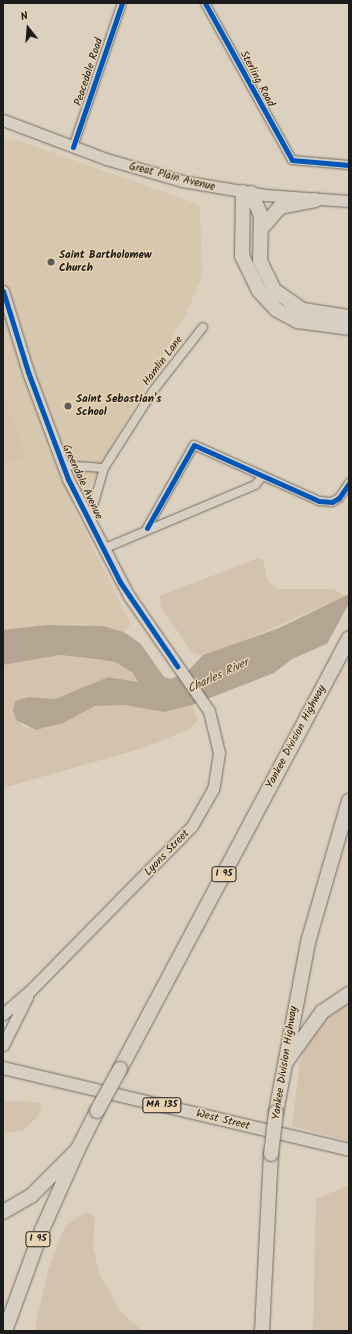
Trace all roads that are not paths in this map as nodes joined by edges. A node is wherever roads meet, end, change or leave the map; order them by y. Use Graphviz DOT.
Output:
graph roads {
  1 [pos="122,3"];
  2 [pos="205,3"];
  3 [pos="6,124"];
  4 [pos="73,147"];
  5 [pos="349,165"];
  6 [pos="247,193"];
  7 [pos="315,200"];
  8 [pos="349,201"];
  9 [pos="260,239"];
  10 [pos="3,291"];
  11 [pos="349,317"];
  12 [pos="203,328"];
  13 [pos="349,328"];
  14 [pos="62,465"];
  15 [pos="104,468"];
  16 [pos="262,477"];
  17 [pos="349,482"];
  18 [pos="89,520"];
  19 [pos="147,528"];
  20 [pos="103,549"];
  21 [pos="349,638"];
  22 [pos="191,686"];
  23 [pos="349,801"];
  24 [pos="33,988"];
  25 [pos="349,994"];
  26 [pos="3,1014"];
  27 [pos="3,1045"];
  28 [pos="283,1066"];
  29 [pos="3,1068"];
  30 [pos="78,1149"];
  31 [pos="349,1150"];
  32 [pos="3,1212"];
  33 [pos="5,1331"];
  34 [pos="262,1331"];
  1 -- 4 [label="street, Peacedale Road"];
  2 -- 5 [label="street, Sterling Road"];
  3 -- 4 [label="main road, Great Plain Avenue"];
  4 -- 6 [label="main road, Great Plain Avenue"];
  6 -- 7 [label="main road, Great Plain Avenue"];
  6 -- 9 [label="highway"];
  6 -- 13 [label="highway"];
  7 -- 8 [label="main road, Great Plain Avenue"];
  7 -- 9 [label="highway"];
  9 -- 11 [label="highway"];
  10 -- 14 [label="main road, Greendale Avenue"];
  12 -- 15 [label="street, Hamlin Lane"];
  14 -- 15 [label="street"];
  14 -- 18 [label="main road, Greendale Avenue"];
  15 -- 18 [label="street, Hamlin Lane"];
  16 -- 17 [label="street"];
  16 -- 19 [label="street"];
  16 -- 19 [label="street"];
  18 -- 20 [label="main road, Greendale Avenue"];
  19 -- 20 [label="street"];
  20 -- 22 [label="main road, Greendale Avenue"];
  21 -- 30 [label="highway, Yankee Division Highway / I 95, bridge"];
  22 -- 24 [label="main road, Lyons Street"];
  23 -- 28 [label="highway, Yankee Division Highway"];
  24 -- 26 [label="main road, Lyons Street"];
  24 -- 27 [label="main road, Lyons Street"];
  25 -- 28 [label="highway"];
  28 -- 34 [label="highway, Yankee Division Highway, bridge"];
  29 -- 31 [label="main road, West Street / MA 135"];
  30 -- 32 [label="highway"];
  30 -- 33 [label="highway, I 95"];
}
